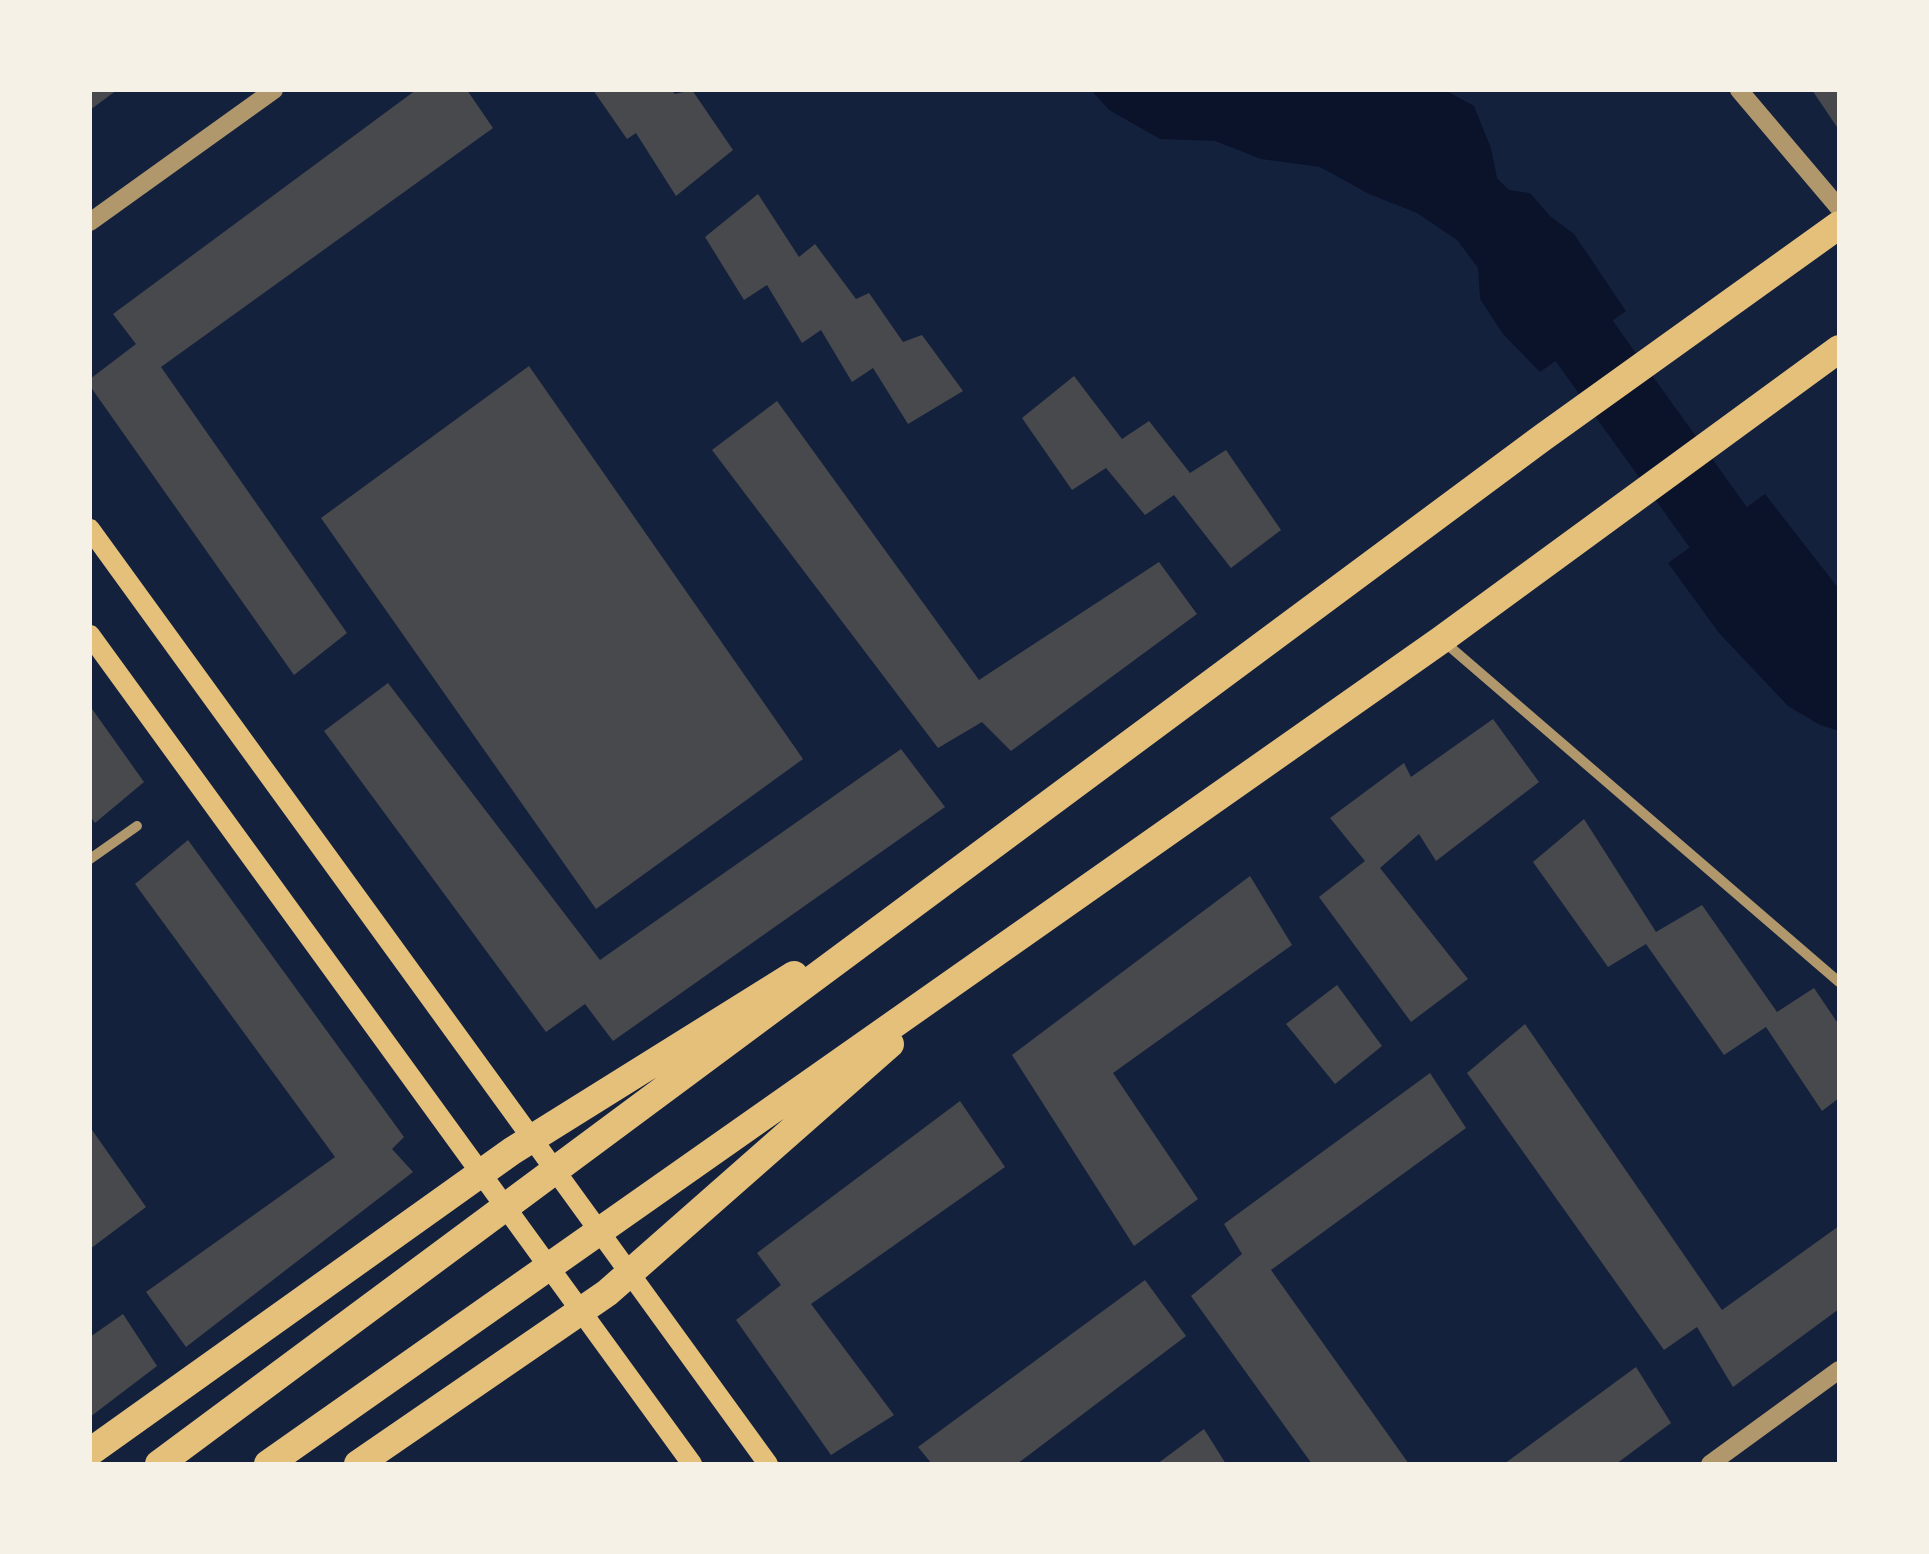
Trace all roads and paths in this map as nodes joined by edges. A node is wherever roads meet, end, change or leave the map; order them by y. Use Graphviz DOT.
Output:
graph roads {
  1 [pos="274,90"];
  2 [pos="1740,90"];
  3 [pos="1839,208"];
  4 [pos="90,222"];
  5 [pos="1839,225"];
  6 [pos="1839,349"];
  7 [pos="90,530"];
  8 [pos="90,635"];
  9 [pos="1441,640"];
  10 [pos="137,826"];
  11 [pos="90,859"];
  12 [pos="956,873"];
  13 [pos="996,951"];
  14 [pos="1839,982"];
  15 [pos="531,1138"];
  16 [pos="556,1172"];
  17 [pos="480,1173"];
  18 [pos="507,1209"];
  19 [pos="598,1230"];
  20 [pos="548,1265"];
  21 [pos="629,1273"];
  22 [pos="581,1311"];
  23 [pos="1839,1370"];
  24 [pos="90,1452"];
  25 [pos="159,1464"];
  26 [pos="268,1464"];
  27 [pos="358,1464"];
  28 [pos="692,1464"];
  29 [pos="768,1464"];
  30 [pos="1710,1464"];
  1 -- 4 [label="street"];
  2 -- 3 [label="street"];
  5 -- 12 [label="highway"];
  6 -- 9 [label="highway"];
  7 -- 15 [label="main road"];
  8 -- 17 [label="main road"];
  9 -- 13 [label="highway"];
  9 -- 14 [label="street"];
  10 -- 11 [label="street"];
  12 -- 15 [label="highway"];
  12 -- 16 [label="highway"];
  13 -- 19 [label="highway"];
  13 -- 21 [label="highway"];
  15 -- 16 [label="main road"];
  15 -- 17 [label="highway"];
  16 -- 18 [label="highway"];
  16 -- 19 [label="main road"];
  17 -- 18 [label="main road"];
  17 -- 24 [label="highway"];
  18 -- 20 [label="main road"];
  18 -- 25 [label="highway"];
  19 -- 20 [label="highway"];
  19 -- 21 [label="main road"];
  20 -- 22 [label="main road"];
  20 -- 26 [label="highway"];
  21 -- 22 [label="highway"];
  21 -- 29 [label="main road"];
  22 -- 27 [label="highway"];
  22 -- 28 [label="main road"];
  23 -- 30 [label="street"];
}
